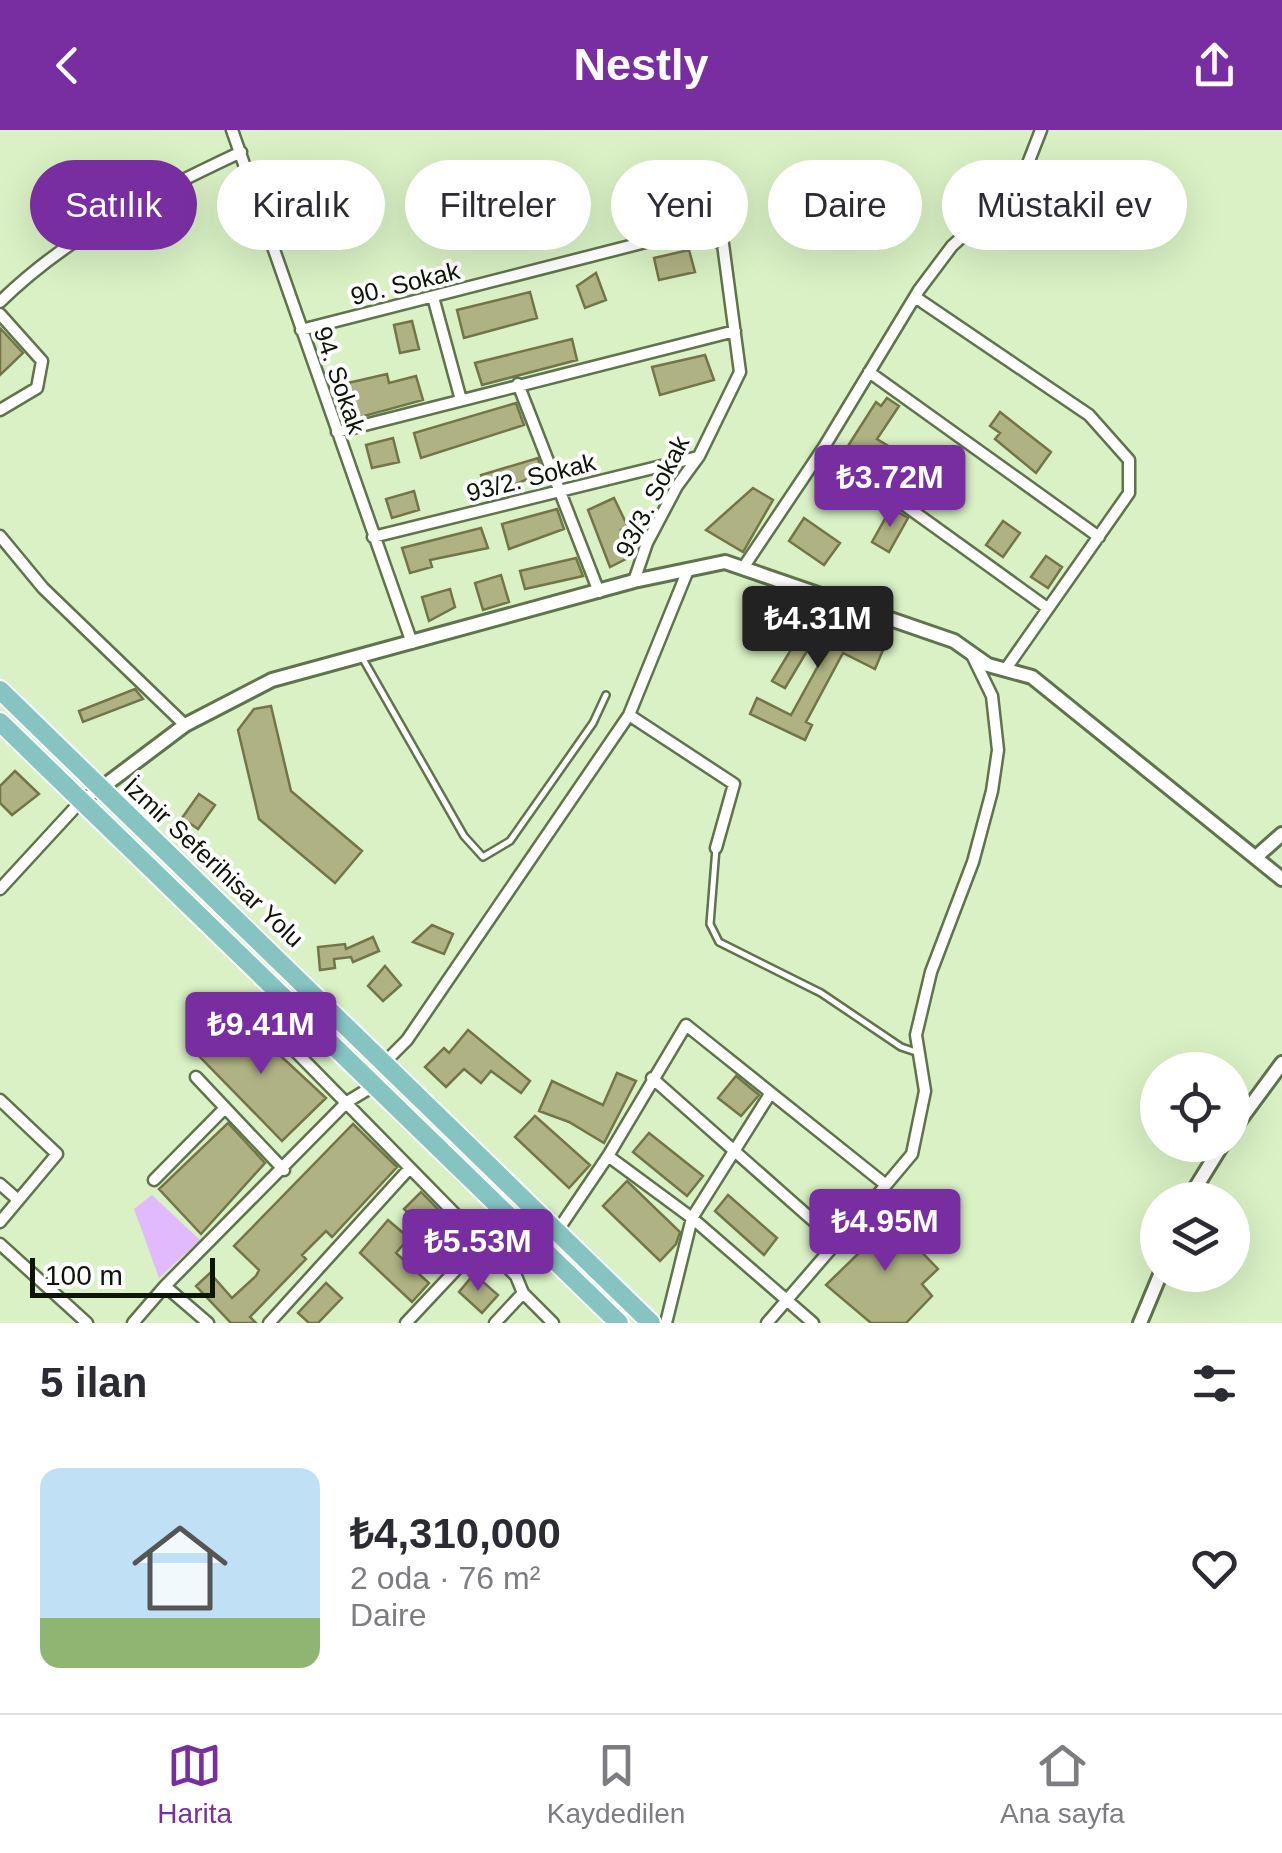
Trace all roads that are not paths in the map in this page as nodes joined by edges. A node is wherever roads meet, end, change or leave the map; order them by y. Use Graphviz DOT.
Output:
graph roads {
  1 [pos="232,130"];
  2 [pos="1042,130"];
  3 [pos="241,152"];
  4 [pos="433,297"];
  5 [pos="915,297"];
  6 [pos="0,302"];
  7 [pos="0,314"];
  8 [pos="301,330"];
  9 [pos="735,330"];
  10 [pos="869,372"];
  11 [pos="518,384"];
  12 [pos="461,400"];
  13 [pos="0,410"];
  14 [pos="337,432"];
  15 [pos="824,448"];
  16 [pos="699,456"];
  17 [pos="558,491"];
  18 [pos="0,536"];
  19 [pos="374,536"];
  20 [pos="1099,537"];
  21 [pos="743,568"];
  22 [pos="688,570"];
  23 [pos="634,581"];
  24 [pos="599,592"];
  25 [pos="1046,607"];
  26 [pos="412,643"];
  27 [pos="970,652"];
  28 [pos="362,656"];
  29 [pos="1005,670"];
  30 [pos="0,690"];
  31 [pos="606,695"];
  32 [pos="628,715"];
  33 [pos="0,722"];
  34 [pos="185,725"];
  35 [pos="100,789"];
  36 [pos="82,800"];
  37 [pos="1282,834"];
  38 [pos="716,848"];
  39 [pos="1256,857"];
  40 [pos="1282,879"];
  41 [pos="0,890"];
  42 [pos="246,1001"];
  43 [pos="919,1053"];
  44 [pos="386,1060"];
  45 [pos="1282,1063"];
  46 [pos="196,1077"];
  47 [pos="652,1078"];
  48 [pos="376,1085"];
  49 [pos="770,1094"];
  50 [pos="0,1100"];
  51 [pos="347,1102"];
  52 [pos="1250,1107"];
  53 [pos="225,1108"];
  54 [pos="733,1153"];
  55 [pos="608,1156"];
  56 [pos="284,1170"];
  57 [pos="408,1170"];
  58 [pos="154,1180"];
  59 [pos="0,1184"];
  60 [pos="886,1184"];
  61 [pos="17,1199"];
  62 [pos="692,1218"];
  63 [pos="0,1222"];
  64 [pos="558,1230"];
  65 [pos="835,1240"];
  66 [pos="482,1242"];
  67 [pos="0,1244"];
  68 [pos="165,1286"];
  69 [pos="1153,1292"];
  70 [pos="523,1293"];
  71 [pos="786,1298"];
  72 [pos="88,1323"];
  73 [pos="133,1323"];
  74 [pos="208,1323"];
  75 [pos="269,1323"];
  76 [pos="406,1323"];
  77 [pos="496,1323"];
  78 [pos="554,1323"];
  79 [pos="619,1323"];
  80 [pos="651,1323"];
  81 [pos="666,1323"];
  82 [pos="767,1323"];
  83 [pos="813,1323"];
  84 [pos="1140,1323"];
  1 -- 3 [label="street, 94. Sokak"];
  2 -- 5 [label="street"];
  3 -- 6 [label="street"];
  3 -- 8 [label="street, 94. Sokak"];
  4 -- 8 [label="street, 90. Sokak"];
  4 -- 9 [label="street, 90. Sokak"];
  4 -- 12 [label="street"];
  5 -- 10 [label="street"];
  5 -- 20 [label="street"];
  7 -- 13 [label="street"];
  8 -- 14 [label="street, 94. Sokak"];
  9 -- 11 [label="street"];
  9 -- 16 [label="street, 93/3. Sokak"];
  10 -- 15 [label="street"];
  10 -- 20 [label="street"];
  11 -- 12 [label="street"];
  11 -- 17 [label="street"];
  12 -- 14 [label="street"];
  14 -- 19 [label="street, 94. Sokak"];
  15 -- 21 [label="street"];
  15 -- 25 [label="street"];
  16 -- 17 [label="street, 93/2. Sokak"];
  16 -- 23 [label="street, 93/3. Sokak"];
  17 -- 19 [label="street, 93/2. Sokak"];
  17 -- 24 [label="street"];
  18 -- 34 [label="street"];
  19 -- 26 [label="street, 94. Sokak"];
  20 -- 25 [label="street"];
  21 -- 22 [label="street"];
  21 -- 27 [label="street"];
  22 -- 23 [label="street"];
  22 -- 32 [label="street"];
  23 -- 24 [label="street, 93/3. Sokak"];
  24 -- 26 [label="street, 93/3. Sokak"];
  25 -- 29 [label="street"];
  26 -- 28 [label="street, 93/3. Sokak"];
  27 -- 29 [label="street"];
  27 -- 43 [label="street"];
  28 -- 31 [label="lane"];
  28 -- 34 [label="street, 93/3. Sokak"];
  29 -- 39 [label="street"];
  30 -- 35 [label="main road, İzmir Seferihisar Yolu"];
  32 -- 38 [label="street"];
  32 -- 44 [label="street"];
  33 -- 36 [label="main road, İzmir Seferihisar Yolu"];
  34 -- 35 [label="street, 93/3. Sokak"];
  35 -- 36 [label="street"];
  35 -- 44 [label="main road, İzmir Seferihisar Yolu"];
  36 -- 41 [label="street"];
  36 -- 48 [label="main road, İzmir Seferihisar Yolu"];
  37 -- 39 [label="street"];
  38 -- 43 [label="lane"];
  39 -- 40 [label="street"];
  42 -- 51 [label="street"];
  43 -- 60 [label="street"];
  44 -- 64 [label="main road, İzmir Seferihisar Yolu"];
  45 -- 52 [label="street"];
  46 -- 53 [label="street"];
  47 -- 49 [label="street"];
  47 -- 54 [label="street"];
  47 -- 55 [label="street"];
  48 -- 51 [label="street"];
  48 -- 79 [label="main road, İzmir Seferihisar Yolu"];
  49 -- 54 [label="street"];
  49 -- 60 [label="street"];
  50 -- 61 [label="street"];
  51 -- 56 [label="street"];
  51 -- 57 [label="street"];
  53 -- 56 [label="street"];
  53 -- 58 [label="street"];
  54 -- 62 [label="street"];
  54 -- 65 [label="street"];
  55 -- 62 [label="street"];
  55 -- 64 [label="street"];
  56 -- 68 [label="street"];
  57 -- 66 [label="street"];
  57 -- 75 [label="street"];
  59 -- 61 [label="street"];
  60 -- 65 [label="street"];
  61 -- 63 [label="street"];
  62 -- 71 [label="street"];
  62 -- 81 [label="street"];
  64 -- 80 [label="main road, İzmir Seferihisar Yolu"];
  65 -- 71 [label="street"];
  66 -- 70 [label="street"];
  66 -- 76 [label="street"];
  67 -- 72 [label="street"];
  68 -- 73 [label="street"];
  68 -- 74 [label="street"];
  69 -- 84 [label="street"];
  70 -- 77 [label="street"];
  70 -- 78 [label="street"];
  71 -- 82 [label="street"];
  71 -- 83 [label="street"];
}
